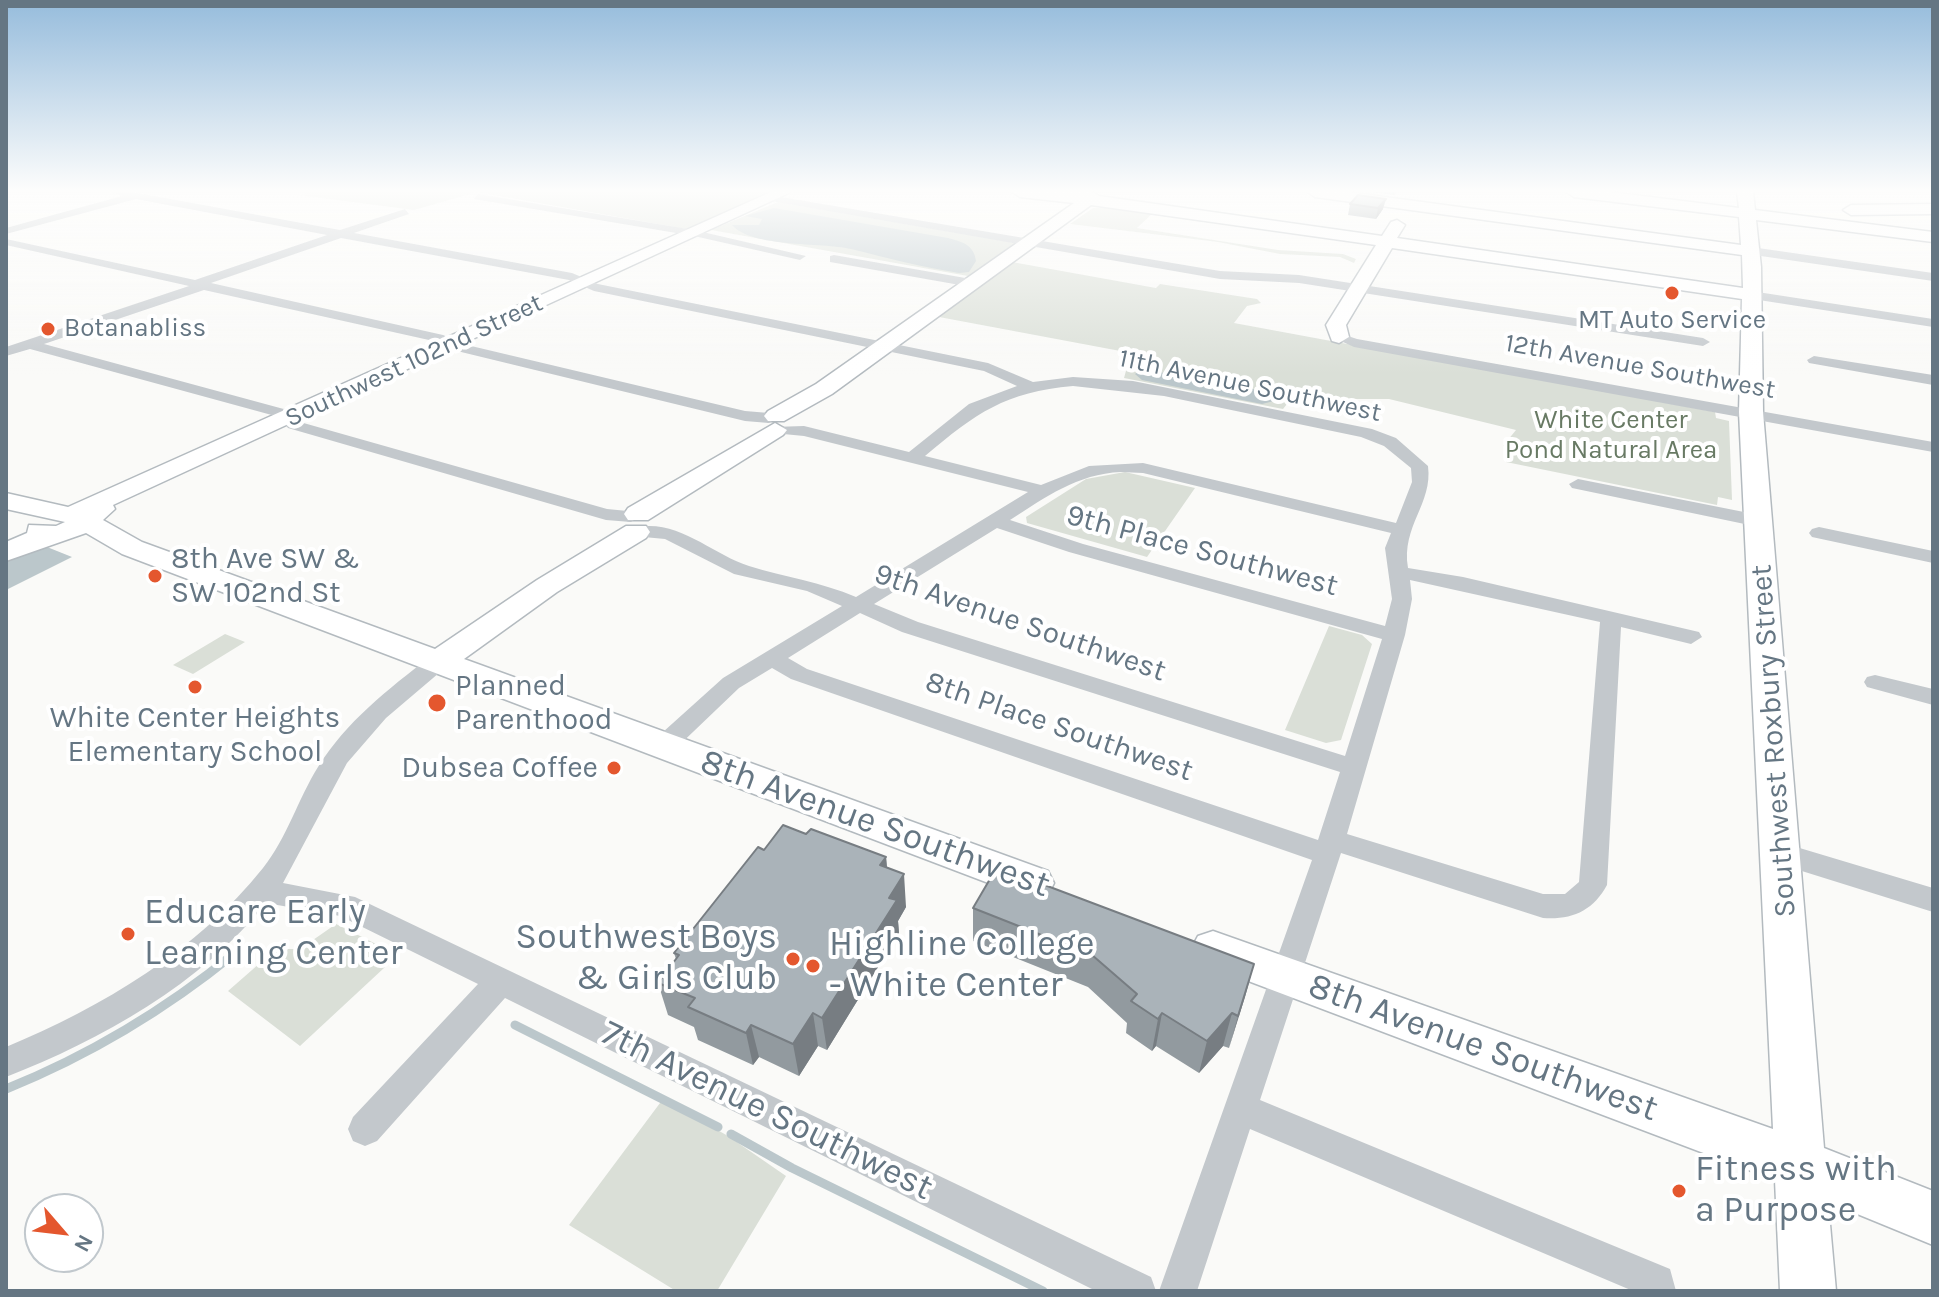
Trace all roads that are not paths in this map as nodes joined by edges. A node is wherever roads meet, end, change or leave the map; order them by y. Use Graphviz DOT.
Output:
graph roads {
  1 [pos="57,253"];
  2 [pos="288,253"];
  3 [pos="449,253"];
  4 [pos="652,253"];
  5 [pos="784,253"];
  6 [pos="1013,253"];
  7 [pos="1089,253"];
  8 [pos="1379,253"];
  9 [pos="1464,253"];
  10 [pos="1751,253"];
  11 [pos="1762,253"];
  12 [pos="800,256"];
  13 [pos="834,259"];
  14 [pos="1933,277"];
  15 [pos="203,283"];
  16 [pos="971,283"];
  17 [pos="583,285"];
  18 [pos="1357,288"];
  19 [pos="1751,295"];
  20 [pos="1933,323"];
  21 [pos="1339,337"];
  22 [pos="1703,342"];
  23 [pos="29,344"];
  24 [pos="452,344"];
  25 [pos="885,344"];
  26 [pos="6,352"];
  27 [pos="1814,360"];
  28 [pos="1933,380"];
  29 [pos="1030,386"];
  30 [pos="1751,412"];
  31 [pos="288,419"];
  32 [pos="775,424"];
  33 [pos="1933,447"];
  34 [pos="913,457"];
  35 [pos="1578,484"];
  36 [pos="1044,491"];
  37 [pos="6,502"];
  38 [pos="996,521"];
  39 [pos="1759,521"];
  40 [pos="64,523"];
  41 [pos="637,523"];
  42 [pos="1402,530"];
  43 [pos="1819,533"];
  44 [pos="6,549"];
  45 [pos="1933,557"];
  46 [pos="1398,572"];
  47 [pos="857,605"];
  48 [pos="1611,618"];
  49 [pos="1394,635"];
  50 [pos="1691,637"];
  51 [pos="771,658"];
  52 [pos="438,662"];
  53 [pos="1875,682"];
  54 [pos="1933,697"];
  55 [pos="662,747"];
  56 [pos="1355,768"];
  57 [pos="1329,847"];
  58 [pos="1783,854"];
  59 [pos="261,891"];
  60 [pos="1074,897"];
  61 [pos="1933,900"];
  62 [pos="1175,935"];
  63 [pos="1287,976"];
  64 [pos="501,981"];
  65 [pos="6,1062"];
  66 [pos="1241,1109"];
  67 [pos="365,1129"];
  68 [pos="1799,1164"];
  69 [pos="1933,1218"];
  70 [pos="1137,1291"];
  71 [pos="1178,1291"];
  72 [pos="1657,1291"];
  73 [pos="1808,1291"];
  1 -- 15 [label="street"];
  2 -- 15 [label="street"];
  3 -- 17 [label="street"];
  4 -- 17 [label="street, Southwest 102nd Street"];
  5 -- 12 [label="street"];
  6 -- 16 [label="street"];
  7 -- 18 [label="street"];
  8 -- 18 [label="street"];
  9 -- 19 [label="street"];
  10 -- 19 [label="street, Southwest Roxbury Street"];
  11 -- 14 [label="street"];
  13 -- 16 [label="street"];
  15 -- 23 [label="street"];
  15 -- 24 [label="street"];
  16 -- 25 [label="street"];
  17 -- 24 [label="street, Southwest 102nd Street"];
  17 -- 25 [label="street"];
  18 -- 21 [label="street"];
  18 -- 22 [label="street"];
  19 -- 20 [label="street"];
  19 -- 30 [label="street, Southwest Roxbury Street"];
  21 -- 30 [label="street, 12th Avenue Southwest"];
  23 -- 26 [label="street"];
  23 -- 31 [label="street, 9th Avenue Southwest"];
  24 -- 31 [label="street, Southwest 102nd Street"];
  24 -- 32 [label="street"];
  25 -- 29 [label="street"];
  25 -- 32 [label="street"];
  27 -- 28 [label="street"];
  29 -- 34 [label="street"];
  29 -- 42 [label="street, 11th Avenue Southwest"];
  30 -- 33 [label="street, 12th Avenue Southwest"];
  30 -- 39 [label="street, Southwest Roxbury Street"];
  31 -- 40 [label="street, Southwest 102nd Street"];
  31 -- 41 [label="street, 9th Avenue Southwest"];
  32 -- 34 [label="street"];
  32 -- 41 [label="street"];
  34 -- 36 [label="street"];
  35 -- 39 [label="street"];
  36 -- 38 [label="street"];
  36 -- 42 [label="street"];
  37 -- 40 [label="street, 8th Avenue Southwest"];
  38 -- 47 [label="street"];
  38 -- 49 [label="street, 9th Place Southwest"];
  39 -- 58 [label="street, Southwest Roxbury Street"];
  40 -- 44 [label="street, Southwest 102nd Street"];
  40 -- 52 [label="street, 8th Avenue Southwest"];
  41 -- 47 [label="street, 9th Avenue Southwest"];
  41 -- 52 [label="street"];
  42 -- 46 [label="street"];
  43 -- 45 [label="street"];
  46 -- 48 [label="street"];
  46 -- 49 [label="street"];
  47 -- 51 [label="street"];
  47 -- 56 [label="street, 9th Avenue Southwest"];
  48 -- 50 [label="street"];
  48 -- 57 [label="street, 8th Place Southwest"];
  49 -- 56 [label="street"];
  51 -- 55 [label="street"];
  51 -- 57 [label="street, 8th Place Southwest"];
  52 -- 55 [label="street, 8th Avenue Southwest"];
  52 -- 59 [label="street"];
  53 -- 54 [label="street"];
  55 -- 60 [label="street, 8th Avenue Southwest"];
  56 -- 57 [label="street"];
  57 -- 63 [label="street"];
  58 -- 61 [label="street"];
  58 -- 68 [label="street, Southwest Roxbury Street"];
  59 -- 64 [label="street, 7th Avenue Southwest"];
  59 -- 65 [label="street"];
  62 -- 63 [label="street, 8th Avenue Southwest"];
  63 -- 66 [label="street"];
  63 -- 68 [label="street, 8th Avenue Southwest"];
  64 -- 67 [label="street"];
  64 -- 70 [label="street, 7th Avenue Southwest"];
  66 -- 71 [label="street"];
  66 -- 72 [label="street"];
  68 -- 69 [label="street, 8th Avenue Southwest"];
  68 -- 73 [label="street, Southwest Roxbury Street"];
}
